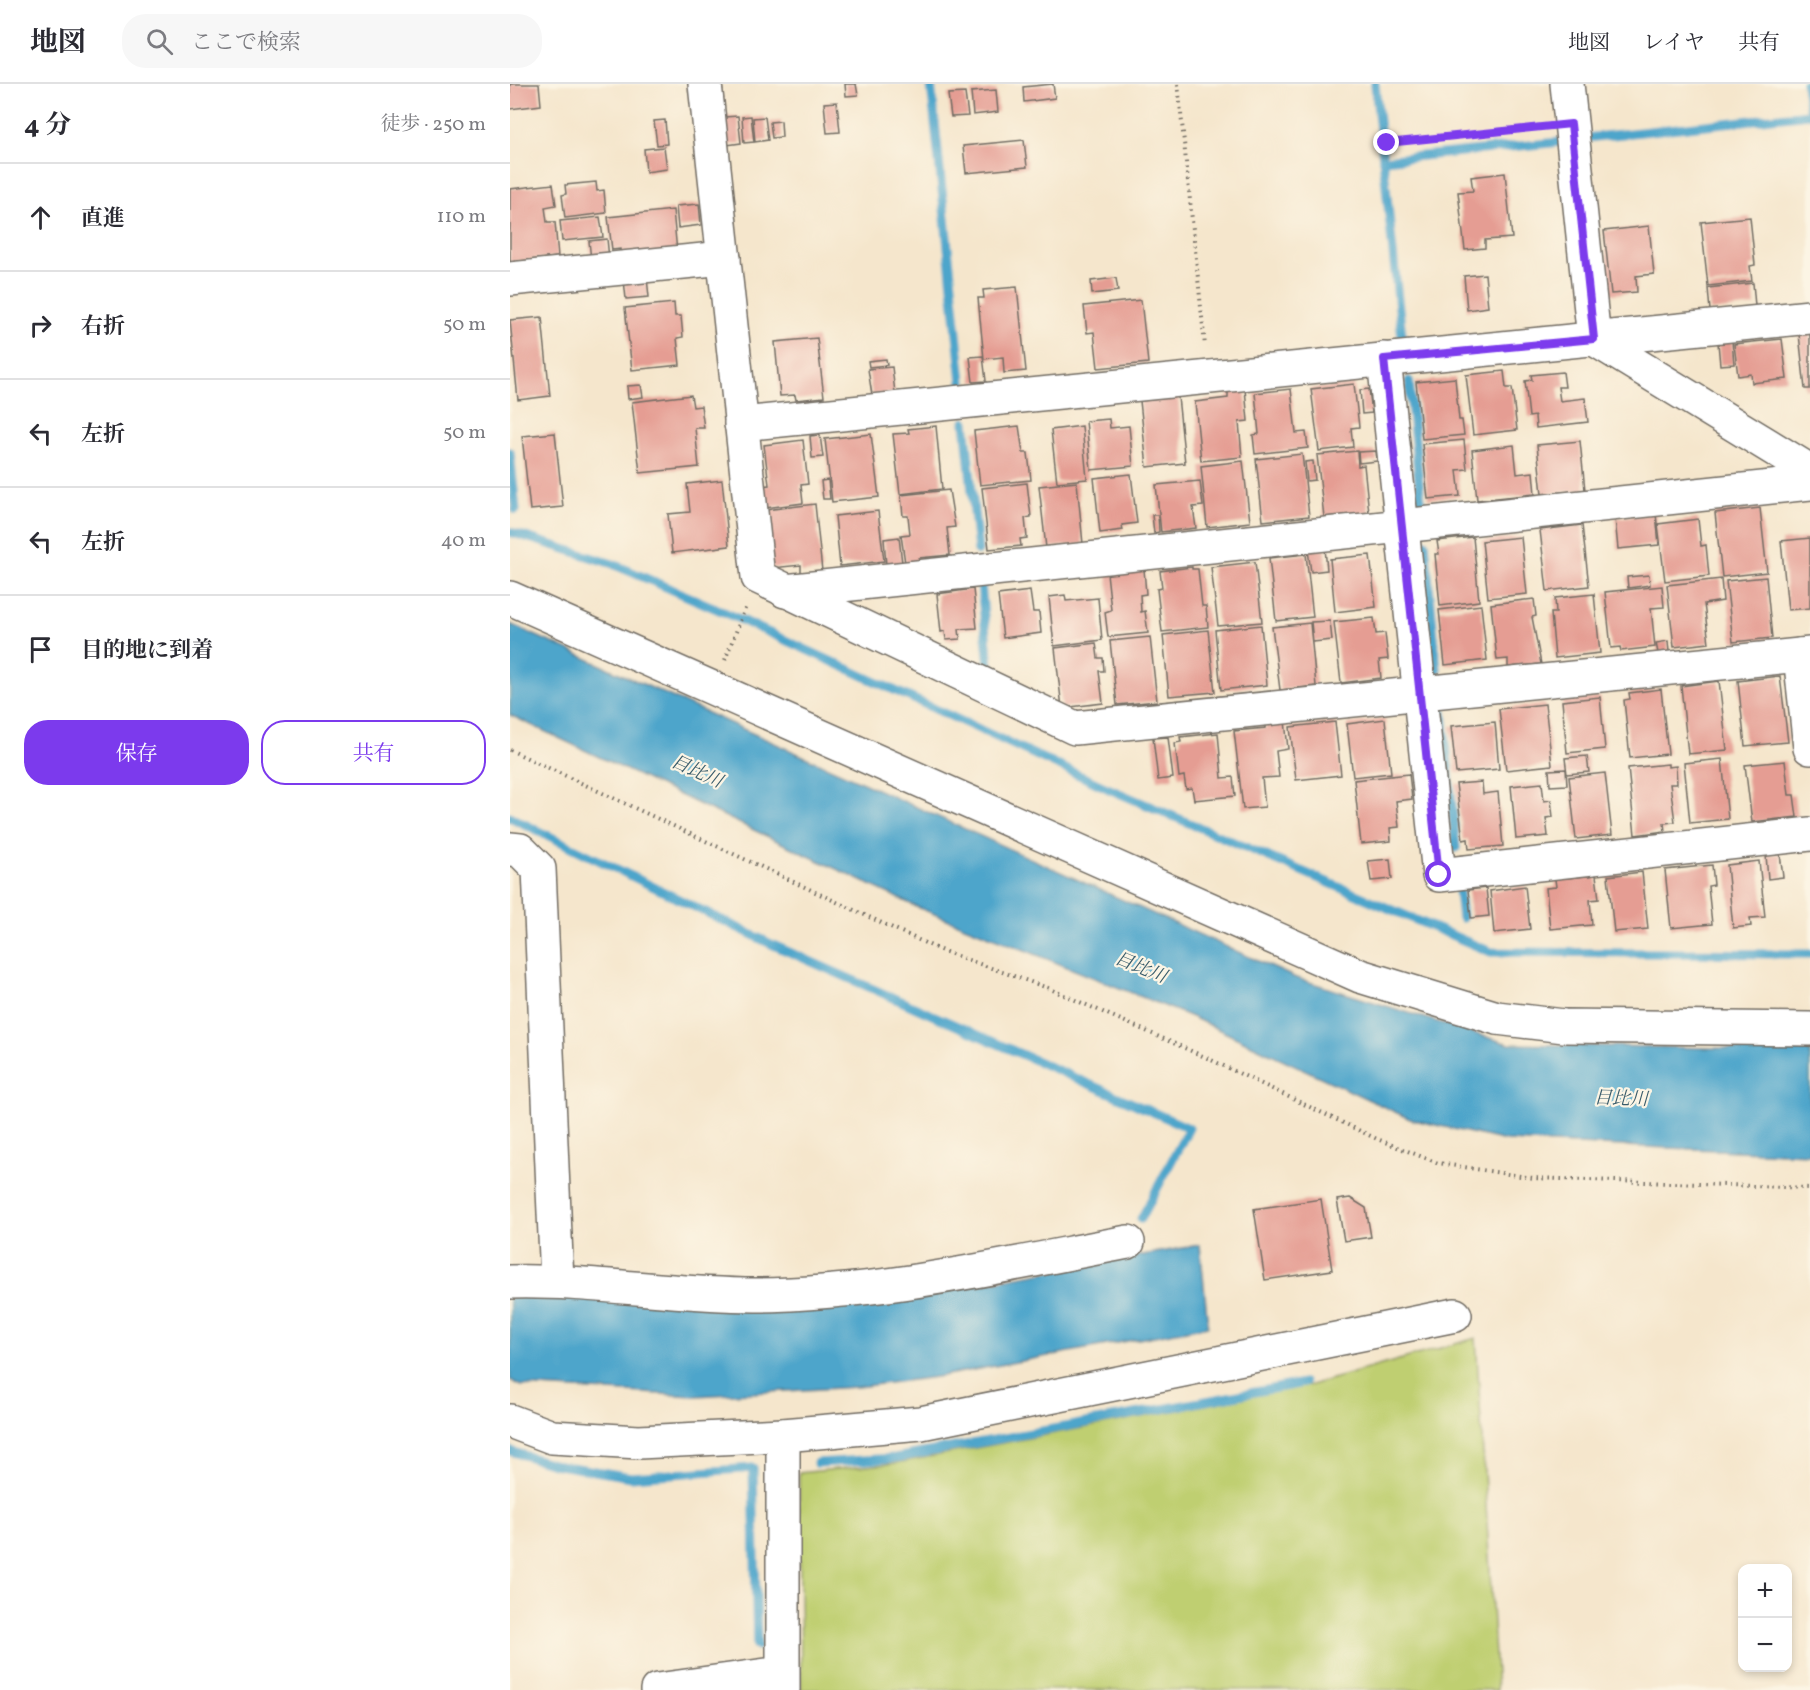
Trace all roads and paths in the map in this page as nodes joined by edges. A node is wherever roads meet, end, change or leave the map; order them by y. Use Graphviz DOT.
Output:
graph roads {
  1 [pos="705,84"];
  2 [pos="1178,84"];
  3 [pos="1567,84"];
  4 [pos="1571,124"];
  5 [pos="1387,143"];
  6 [pos="724,258"];
  7 [pos="510,279"];
  8 [pos="1810,317"];
  9 [pos="1594,339"];
  10 [pos="1384,359"];
  11 [pos="1208,377"];
  12 [pos="741,424"];
  13 [pos="1810,471"];
  14 [pos="1810,483"];
  15 [pos="1402,526"];
  16 [pos="785,591"];
  17 [pos="510,598"];
  18 [pos="745,609"];
  19 [pos="738,628"];
  20 [pos="1805,655"];
  21 [pos="1419,694"];
  22 [pos="1810,748"];
  23 [pos="510,750"];
  24 [pos="1810,834"];
  25 [pos="510,849"];
  26 [pos="1810,1029"];
  27 [pos="1810,1188"];
  28 [pos="1128,1242"];
  29 [pos="557,1281"];
  30 [pos="510,1282"];
  31 [pos="1455,1315"];
  32 [pos="510,1420"];
  33 [pos="783,1435"];
  34 [pos="783,1682"];
  35 [pos="657,1690"];
  1 -- 6 [label="street"];
  2 -- 11 [label="path"];
  3 -- 4 [label="street"];
  4 -- 5 [label="path"];
  4 -- 9 [label="street"];
  6 -- 7 [label="street"];
  6 -- 12 [label="street"];
  8 -- 9 [label="street"];
  9 -- 10 [label="street"];
  9 -- 13 [label="street"];
  10 -- 11 [label="street"];
  10 -- 15 [label="street"];
  11 -- 12 [label="street"];
  12 -- 16 [label="street"];
  14 -- 15 [label="street"];
  15 -- 16 [label="street"];
  15 -- 21 [label="street"];
  16 -- 21 [label="street"];
  17 -- 26 [label="street"];
  18 -- 19 [label="path"];
  20 -- 21 [label="street"];
  20 -- 22 [label="street"];
  21 -- 24 [label="street"];
  23 -- 27 [label="path"];
  25 -- 29 [label="street"];
  28 -- 29 [label="street"];
  29 -- 30 [label="street"];
  31 -- 33 [label="street"];
  32 -- 33 [label="street"];
  33 -- 34 [label="street"];
  34 -- 35 [label="street"];
}
